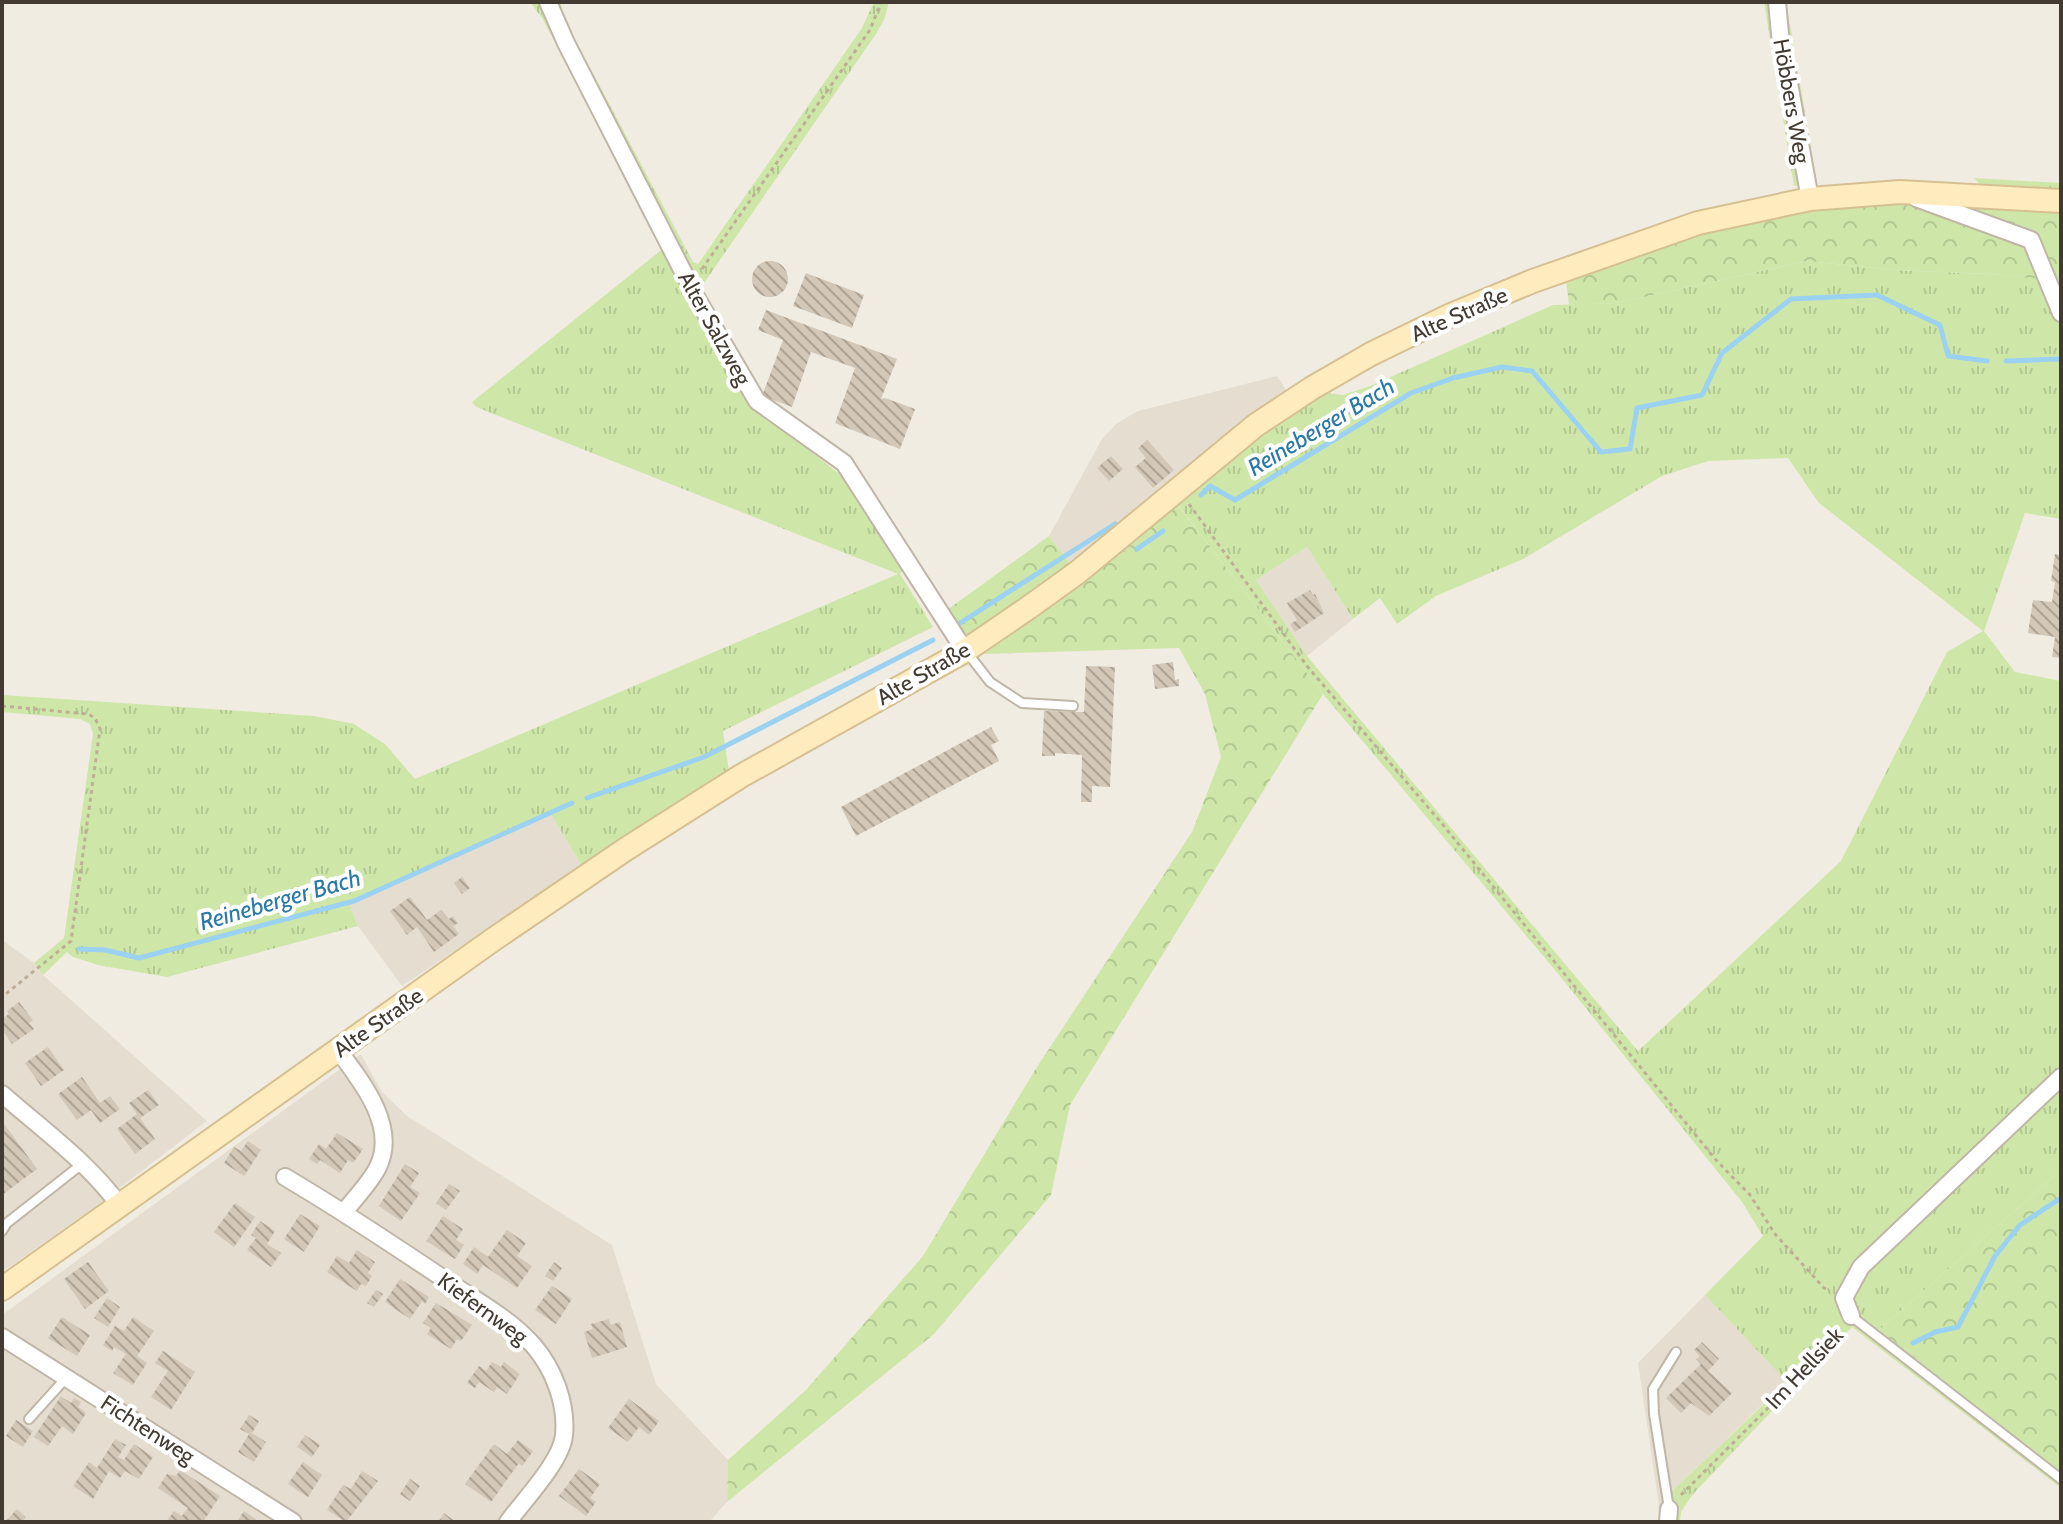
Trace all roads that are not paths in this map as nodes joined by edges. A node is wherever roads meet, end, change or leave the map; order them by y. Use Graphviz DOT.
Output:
graph roads {
  1 [pos="548,2"];
  2 [pos="1777,2"];
  3 [pos="1900,192"];
  4 [pos="1810,199"];
  5 [pos="2061,201"];
  6 [pos="2061,313"];
  7 [pos="965,651"];
  8 [pos="1073,706"];
  9 [pos="338,1050"];
  10 [pos="2061,1077"];
  11 [pos="2,1094"];
  12 [pos="82,1164"];
  13 [pos="285,1177"];
  14 [pos="120,1206"];
  15 [pos="344,1212"];
  16 [pos="2,1231"];
  17 [pos="2,1289"];
  18 [pos="1851,1316"];
  19 [pos="3,1339"];
  20 [pos="1676,1352"];
  21 [pos="67,1377"];
  22 [pos="29,1419"];
  23 [pos="2061,1479"];
  24 [pos="1669,1516"];
  25 [pos="293,1522"];
  26 [pos="508,1522"];
  1 -- 7 [label="street, Alter Salzweg"];
  2 -- 4 [label="street, Höbbers Weg"];
  3 -- 4 [label="main road, Alte Straße"];
  3 -- 5 [label="main road, Alte Straße"];
  3 -- 6 [label="street, Alte Straße"];
  4 -- 7 [label="main road, Alte Straße"];
  7 -- 8 [label="lane"];
  7 -- 9 [label="main road, Alte Straße"];
  9 -- 14 [label="main road, Alte Straße"];
  9 -- 15 [label="street"];
  10 -- 18 [label="street, Im Hellsiek"];
  11 -- 12 [label="street"];
  12 -- 14 [label="street"];
  12 -- 16 [label="lane"];
  13 -- 15 [label="street, Kiefernweg"];
  14 -- 17 [label="main road, Alte Straße"];
  15 -- 26 [label="street, Kiefernweg"];
  18 -- 23 [label="lane"];
  19 -- 21 [label="street, Fichtenweg"];
  20 -- 24 [label="lane"];
  21 -- 22 [label="lane"];
  21 -- 25 [label="street, Fichtenweg"];
}
